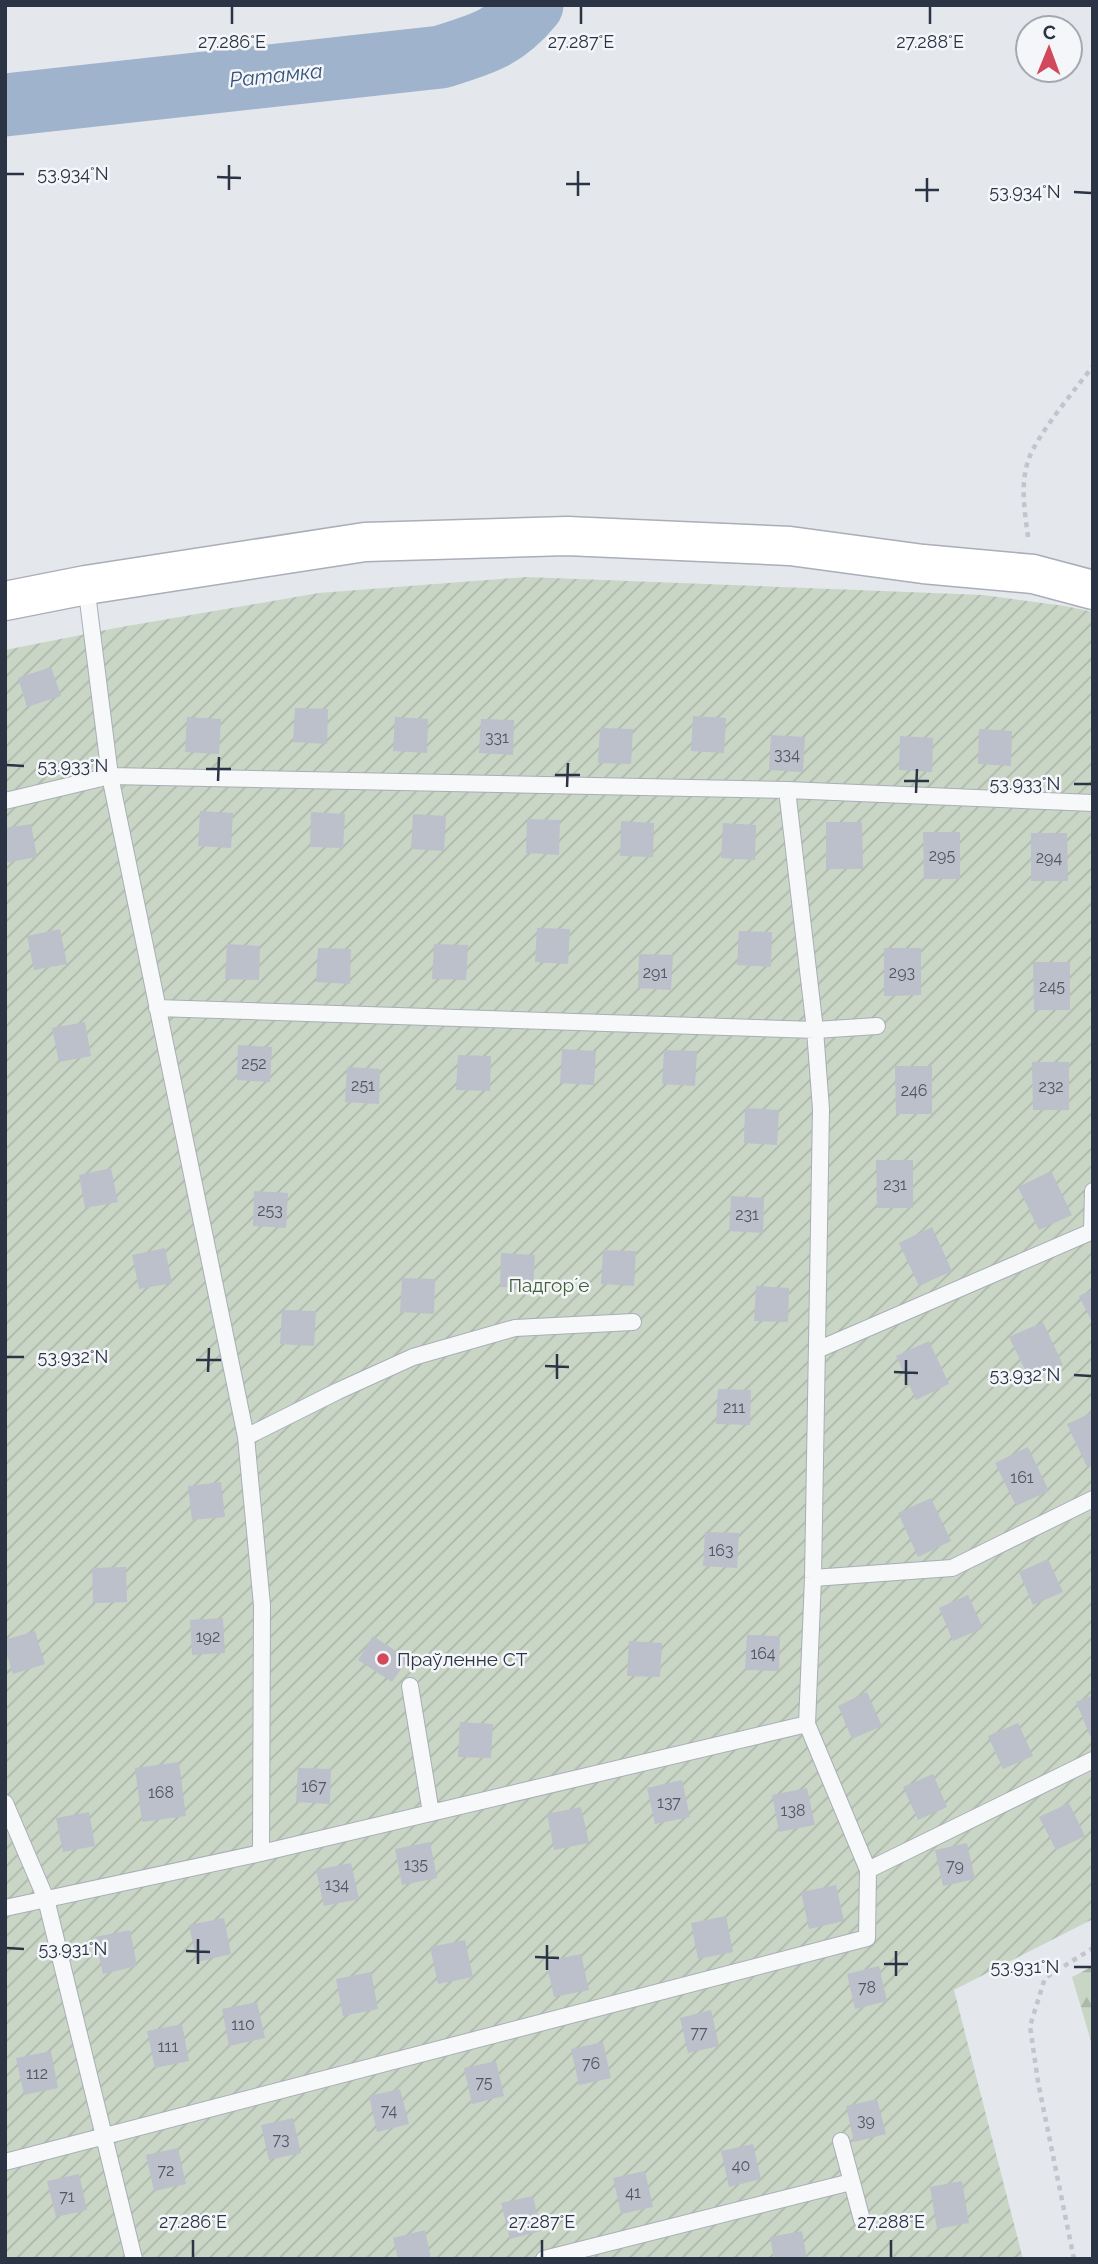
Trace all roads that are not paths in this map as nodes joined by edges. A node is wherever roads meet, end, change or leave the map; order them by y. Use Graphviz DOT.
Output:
graph roads {
  1 [pos="86,585"];
  2 [pos="1093,590"];
  3 [pos="5,601"];
  4 [pos="110,776"];
  5 [pos="787,789"];
  6 [pos="5,801"];
  7 [pos="1093,803"];
  8 [pos="156,1008"];
  9 [pos="877,1026"];
  10 [pos="815,1030"];
  11 [pos="1093,1191"];
  12 [pos="1092,1231"];
  13 [pos="633,1322"];
  14 [pos="817,1350"];
  15 [pos="246,1437"];
  16 [pos="1093,1499"];
  17 [pos="813,1578"];
  18 [pos="410,1686"];
  19 [pos="807,1724"];
  20 [pos="1093,1760"];
  21 [pos="5,1803"];
  22 [pos="431,1813"];
  23 [pos="261,1853"];
  24 [pos="868,1870"];
  25 [pos="46,1899"];
  26 [pos="5,1908"];
  27 [pos="104,2136"];
  28 [pos="841,2141"];
  29 [pos="5,2162"];
  30 [pos="850,2182"];
  31 [pos="862,2220"];
  32 [pos="134,2259"];
  33 [pos="544,2259"];
  1 -- 2 [label="street"];
  1 -- 3 [label="street"];
  1 -- 4 [label="lane"];
  4 -- 5 [label="lane"];
  4 -- 6 [label="lane"];
  4 -- 8 [label="lane"];
  5 -- 7 [label="lane"];
  5 -- 10 [label="lane"];
  8 -- 10 [label="lane"];
  8 -- 15 [label="lane"];
  9 -- 10 [label="lane"];
  10 -- 14 [label="lane"];
  11 -- 12 [label="lane"];
  12 -- 14 [label="lane"];
  13 -- 15 [label="lane"];
  14 -- 17 [label="lane"];
  15 -- 23 [label="lane"];
  16 -- 17 [label="lane"];
  17 -- 19 [label="lane"];
  18 -- 22 [label="lane"];
  19 -- 22 [label="lane"];
  19 -- 24 [label="lane"];
  20 -- 24 [label="lane"];
  21 -- 25 [label="lane"];
  22 -- 23 [label="lane"];
  23 -- 25 [label="lane"];
  24 -- 27 [label="lane"];
  25 -- 26 [label="lane"];
  25 -- 27 [label="lane"];
  27 -- 29 [label="lane"];
  27 -- 32 [label="lane"];
  28 -- 30 [label="lane"];
  30 -- 31 [label="lane"];
  30 -- 33 [label="lane"];
}
